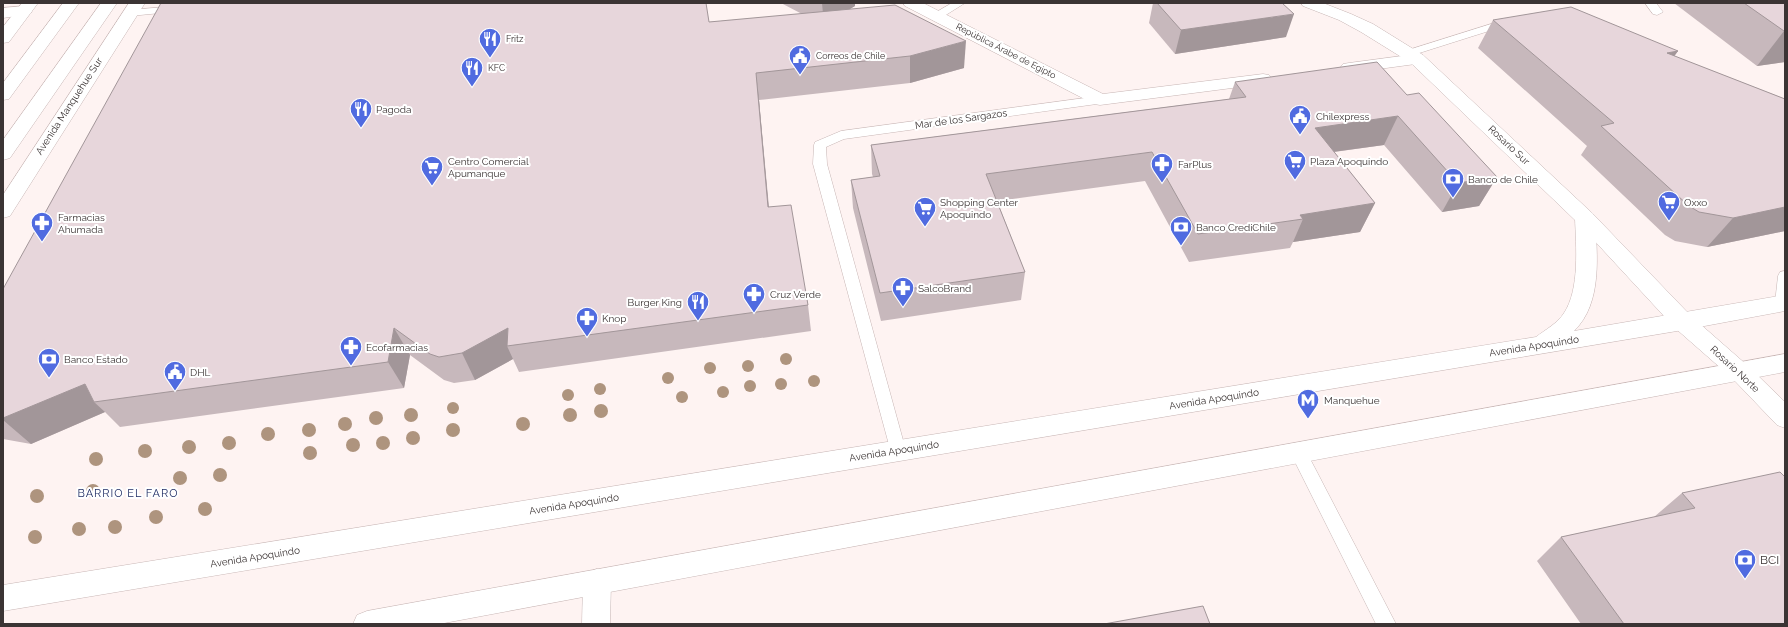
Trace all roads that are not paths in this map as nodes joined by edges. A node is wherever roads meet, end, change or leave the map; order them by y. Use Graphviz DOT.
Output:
graph roads {
  1 [pos="71,3"];
  2 [pos="109,3"];
  3 [pos="912,3"];
  4 [pos="960,3"];
  5 [pos="1309,3"];
  6 [pos="136,5"];
  7 [pos="27,7"];
  8 [pos="191,8"];
  9 [pos="3,13"];
  10 [pos="937,16"];
  11 [pos="1518,18"];
  12 [pos="3,38"];
  13 [pos="1413,56"];
  14 [pos="1333,70"];
  15 [pos="1280,77"];
  16 [pos="3,95"];
  17 [pos="1100,100"];
  18 [pos="3,154"];
  19 [pos="11,190"];
  20 [pos="3,211"];
  21 [pos="1585,218"];
  22 [pos="1785,276"];
  23 [pos="1783,303"];
  24 [pos="1683,322"];
  25 [pos="1542,345"];
  26 [pos="1785,363"];
  27 [pos="1740,372"];
  28 [pos="1785,418"];
  29 [pos="898,451"];
  30 [pos="1299,454"];
  31 [pos="597,582"];
  32 [pos="3,598"];
  33 [pos="367,624"];
  34 [pos="596,624"];
  35 [pos="1386,624"];
  1 -- 16 [label="main road"];
  2 -- 18 [label="main road"];
  3 -- 10 [label="main road, República Árabe de Egipto"];
  4 -- 10 [label="lane"];
  5 -- 13 [label="main road, Rosario Sur"];
  6 -- 8 [label="lane"];
  6 -- 19 [label="main road, Avenida Manquehue Sur"];
  7 -- 9 [label="main road"];
  7 -- 12 [label="main road"];
  10 -- 17 [label="main road, República Árabe de Egipto"];
  11 -- 13 [label="lane"];
  13 -- 14 [label="main road"];
  13 -- 21 [label="main road, Rosario Sur"];
  15 -- 17 [label="main road, Mar de los Sargazos"];
  17 -- 29 [label="lane, Mar de los Sargazos"];
  19 -- 20 [label="main road, Avenida Manquehue Sur"];
  21 -- 24 [label="main road, Rosario Sur"];
  21 -- 25 [label="main road"];
  22 -- 23 [label="lane"];
  23 -- 24 [label="main road, Avenida Apoquindo"];
  24 -- 25 [label="main road, Avenida Apoquindo"];
  24 -- 27 [label="main road, Rosario Norte"];
  25 -- 29 [label="main road, Avenida Apoquindo"];
  26 -- 27 [label="main road"];
  27 -- 28 [label="main road, Rosario Norte"];
  27 -- 30 [label="main road"];
  29 -- 32 [label="main road, Avenida Apoquindo"];
  30 -- 31 [label="main road"];
  30 -- 35 [label="lane"];
  31 -- 33 [label="main road"];
  31 -- 34 [label="main road"];
}
